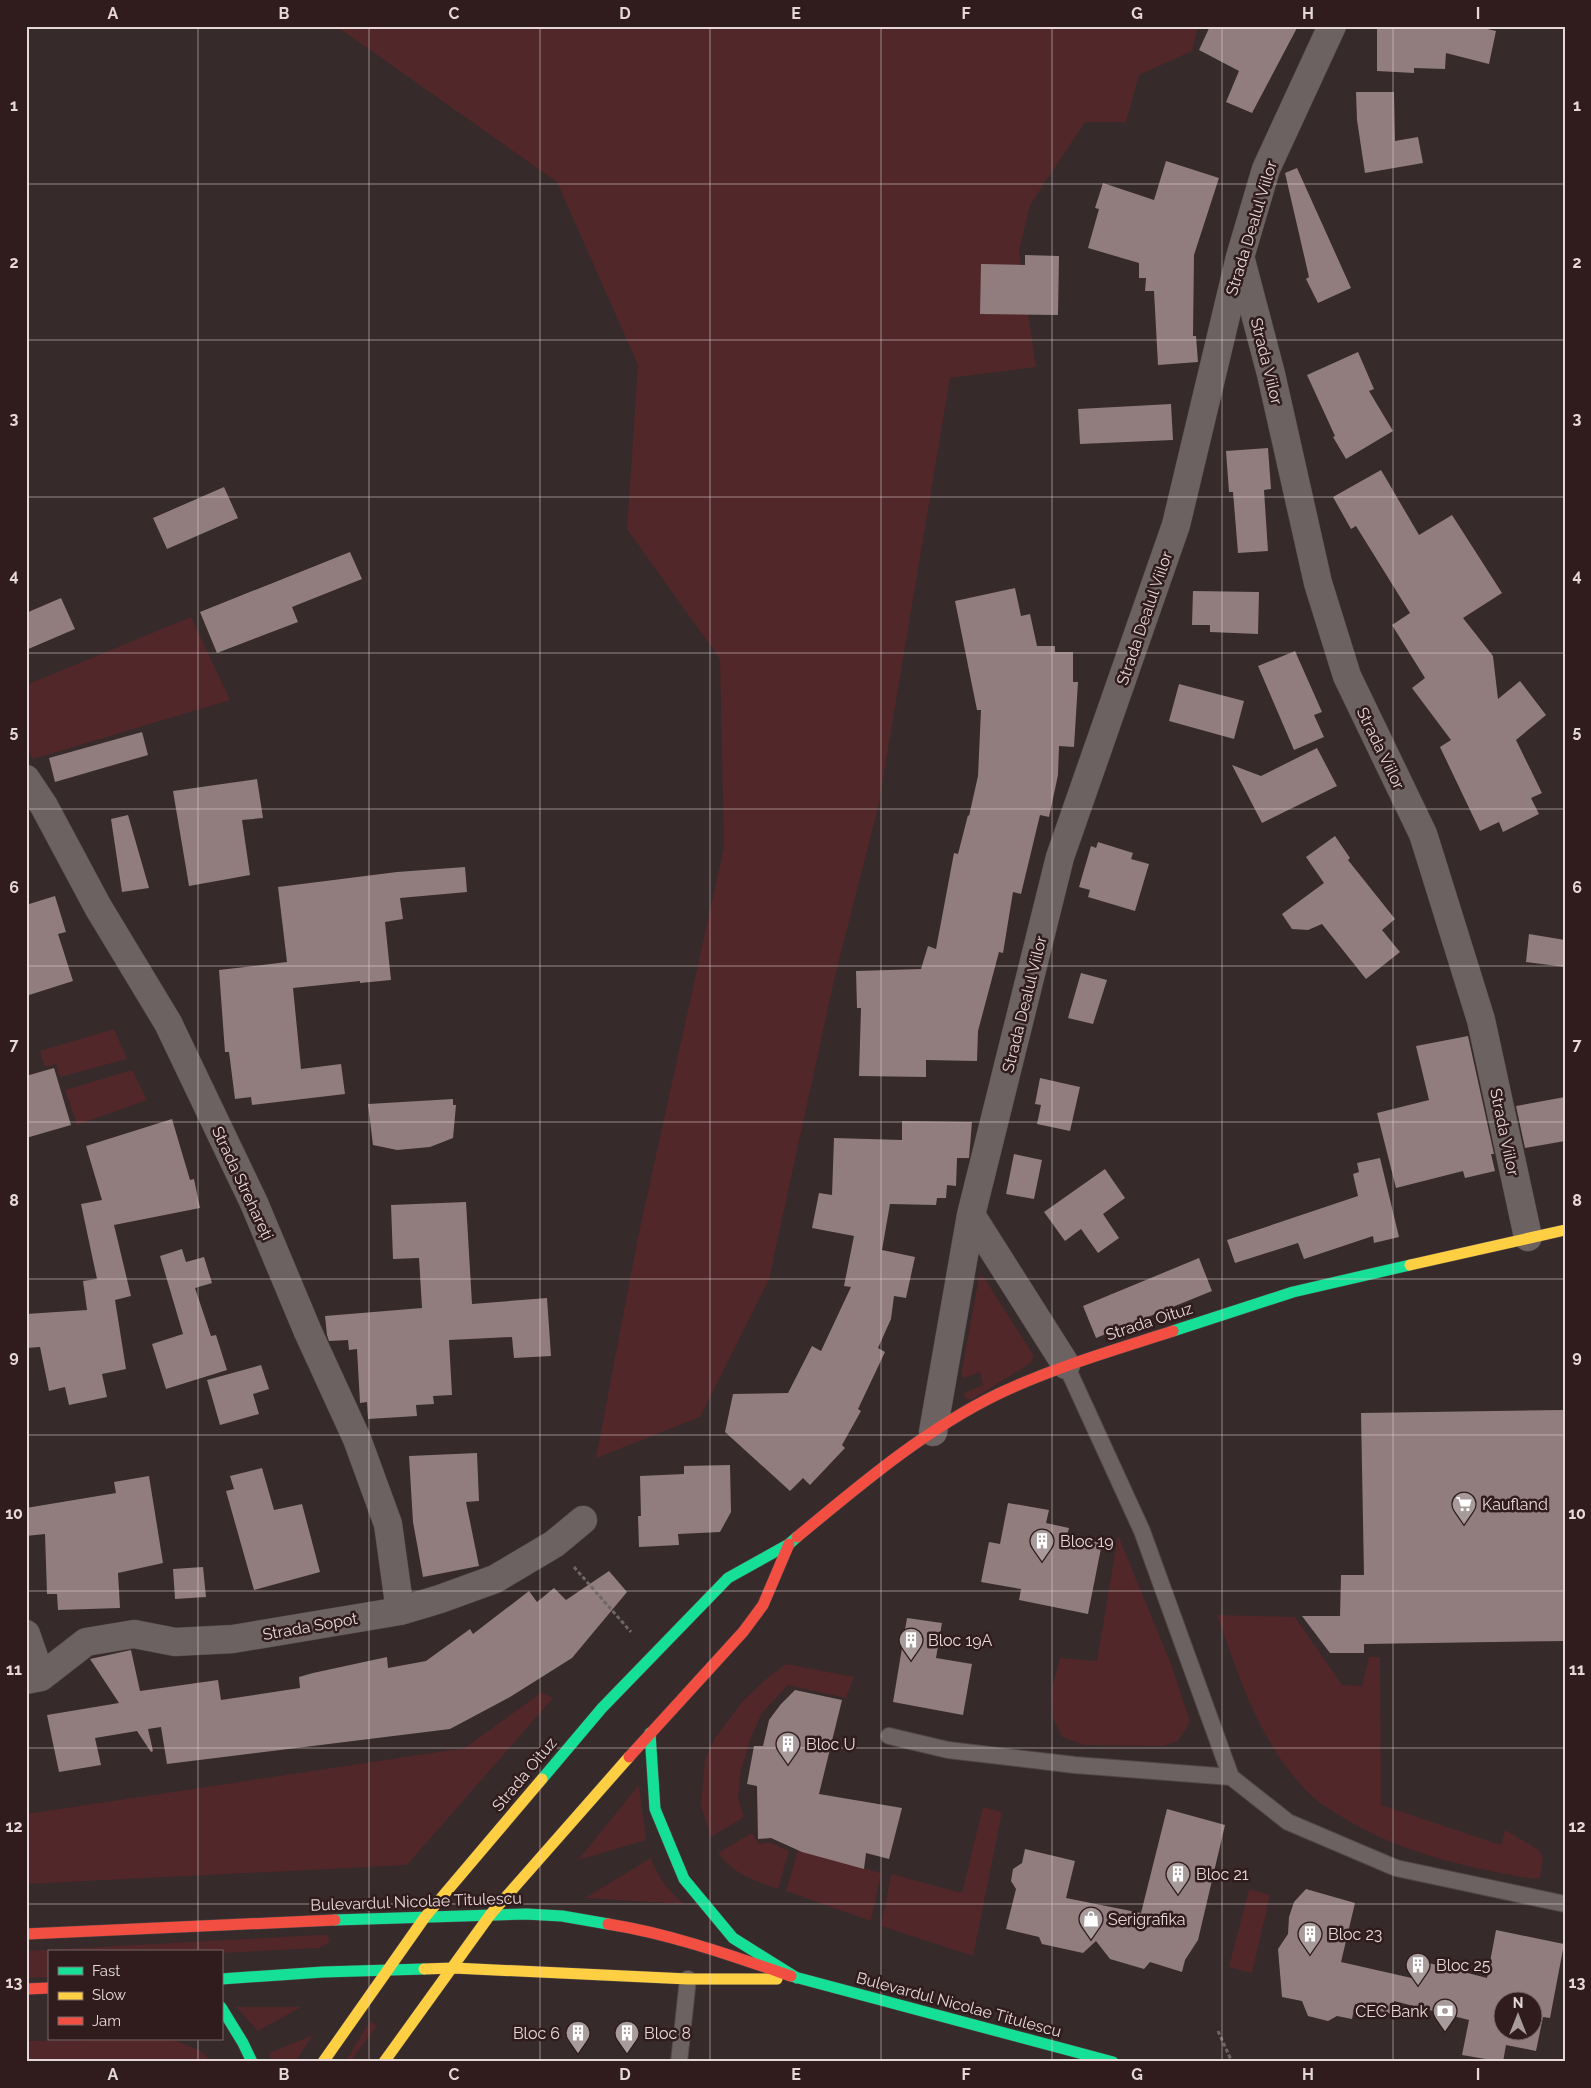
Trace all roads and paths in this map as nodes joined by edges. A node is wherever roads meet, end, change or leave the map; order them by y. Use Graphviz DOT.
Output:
graph roads {
  1 [pos="1332,26"];
  2 [pos="1240,257"];
  3 [pos="26,779"];
  4 [pos="35,809"];
  5 [pos="971,1216"];
  6 [pos="1565,1230"];
  7 [pos="1528,1237"];
  8 [pos="1066,1365"];
  9 [pos="933,1432"];
  10 [pos="583,1520"];
  11 [pos="554,1544"];
  12 [pos="788,1544"];
  13 [pos="400,1610"];
  14 [pos="26,1634"];
  15 [pos="650,1656"];
  16 [pos="34,1679"];
  17 [pos="650,1733"];
  18 [pos="889,1736"];
  19 [pos="1231,1777"];
  20 [pos="1565,1904"];
  21 [pos="490,1915"];
  22 [pos="425,1916"];
  23 [pos="26,1934"];
  24 [pos="454,1968"];
  25 [pos="388,1969"];
  26 [pos="797,1978"];
  27 [pos="222,1979"];
  28 [pos="688,1979"];
  29 [pos="48,1988"];
  30 [pos="26,1989"];
  31 [pos="222,2009"];
  32 [pos="1218,2031"];
  33 [pos="252,2062"];
  34 [pos="322,2062"];
  35 [pos="384,2062"];
  36 [pos="679,2062"];
  37 [pos="1113,2062"];
  38 [pos="1232,2062"];
  1 -- 2 [label="street, Strada Dealul Viilor"];
  2 -- 5 [label="street, Strada Dealul Viilor"];
  2 -- 7 [label="street, Strada Viilor"];
  3 -- 4 [label="street, Strada Strehareți"];
  4 -- 13 [label="street, Strada Strehareți"];
  5 -- 8 [label="street"];
  5 -- 9 [label="street, Strada Dealul Viilor"];
  6 -- 7 [label="main road, Strada Oituz"];
  7 -- 8 [label="main road, Strada Oituz"];
  8 -- 9 [label="main road, Strada Oituz"];
  8 -- 19 [label="lane"];
  9 -- 12 [label="main road, Strada Oituz"];
  10 -- 11 [label="street, Strada Sopot"];
  11 -- 13 [label="street, Strada Sopot"];
  11 -- 15 [label="path"];
  12 -- 15 [label="main road, Strada Oituz"];
  12 -- 17 [label="main road, Strada Oituz"];
  13 -- 16 [label="street, Strada Sopot"];
  14 -- 16 [label="street"];
  15 -- 22 [label="main road, Strada Oituz"];
  17 -- 21 [label="main road, Strada Oituz"];
  17 -- 26 [label="main road"];
  18 -- 19 [label="lane"];
  19 -- 20 [label="lane"];
  21 -- 22 [label="main road, Bulevardul Nicolae Titulescu"];
  21 -- 24 [label="main road, Strada Oituz"];
  21 -- 26 [label="main road, Bulevardul Nicolae Titulescu"];
  22 -- 23 [label="main road, Bulevardul Nicolae Titulescu"];
  22 -- 25 [label="main road, Strada Oituz"];
  24 -- 25 [label="main road, Bulevardul Nicolae Titulescu"];
  24 -- 28 [label="main road, Bulevardul Nicolae Titulescu"];
  24 -- 35 [label="main road, Strada Oituz"];
  25 -- 27 [label="main road, Bulevardul Nicolae Titulescu"];
  25 -- 34 [label="main road, Strada Oituz"];
  26 -- 28 [label="main road, Bulevardul Nicolae Titulescu"];
  26 -- 37 [label="main road, Bulevardul Nicolae Titulescu"];
  28 -- 36 [label="lane"];
  29 -- 30 [label="main road"];
  31 -- 33 [label="main road"];
  32 -- 38 [label="path"];
}
